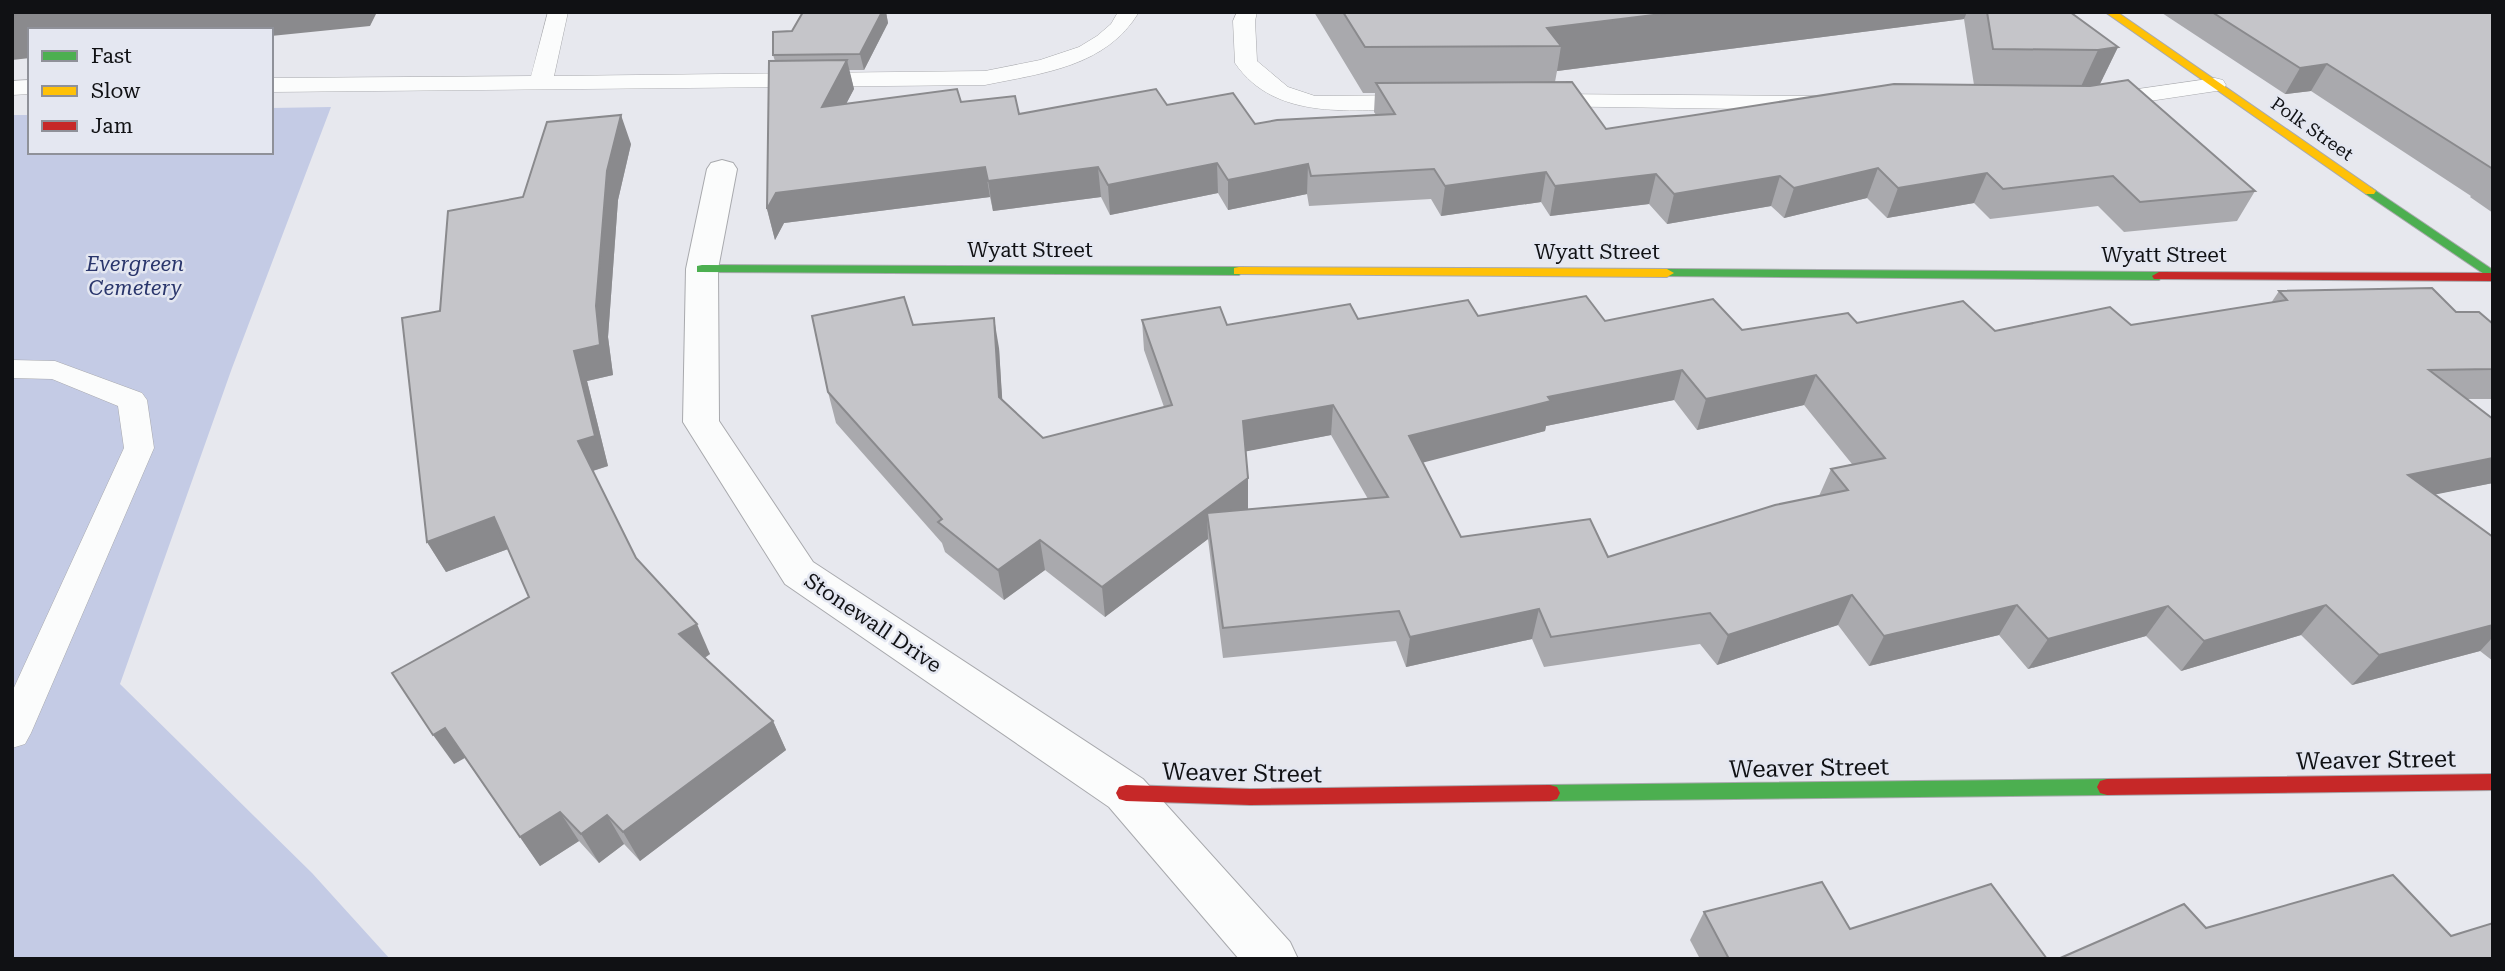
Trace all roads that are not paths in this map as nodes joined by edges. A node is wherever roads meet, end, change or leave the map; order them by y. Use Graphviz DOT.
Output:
graph roads {
  1 [pos="558,12"];
  2 [pos="1129,12"];
  3 [pos="1247,12"];
  4 [pos="2110,12"];
  5 [pos="541,82"];
  6 [pos="2101,83"];
  7 [pos="273,85"];
  8 [pos="2215,85"];
  9 [pos="2122,98"];
  10 [pos="1518,101"];
  11 [pos="1436,102"];
  12 [pos="1843,103"];
  13 [pos="2077,105"];
  14 [pos="722,169"];
  15 [pos="702,269"];
  16 [pos="2493,277"];
  17 [pos="12,369"];
  18 [pos="15,719"];
  19 [pos="2493,782"];
  20 [pos="1126,793"];
  21 [pos="1272,959"];
  1 -- 5 [label="lane"];
  2 -- 5 [label="lane"];
  3 -- 11 [label="lane"];
  4 -- 8 [label="street, Polk Street"];
  5 -- 7 [label="lane"];
  6 -- 9 [label="lane"];
  8 -- 9 [label="lane"];
  8 -- 16 [label="street, Polk Street"];
  9 -- 13 [label="lane"];
  10 -- 12 [label="lane"];
  14 -- 15 [label="street, Stonewall Drive"];
  15 -- 16 [label="street, Wyatt Street"];
  15 -- 20 [label="street, Stonewall Drive"];
  17 -- 18 [label="lane"];
  19 -- 20 [label="street, Weaver Street"];
  20 -- 21 [label="street, Stonewall Drive"];
}
